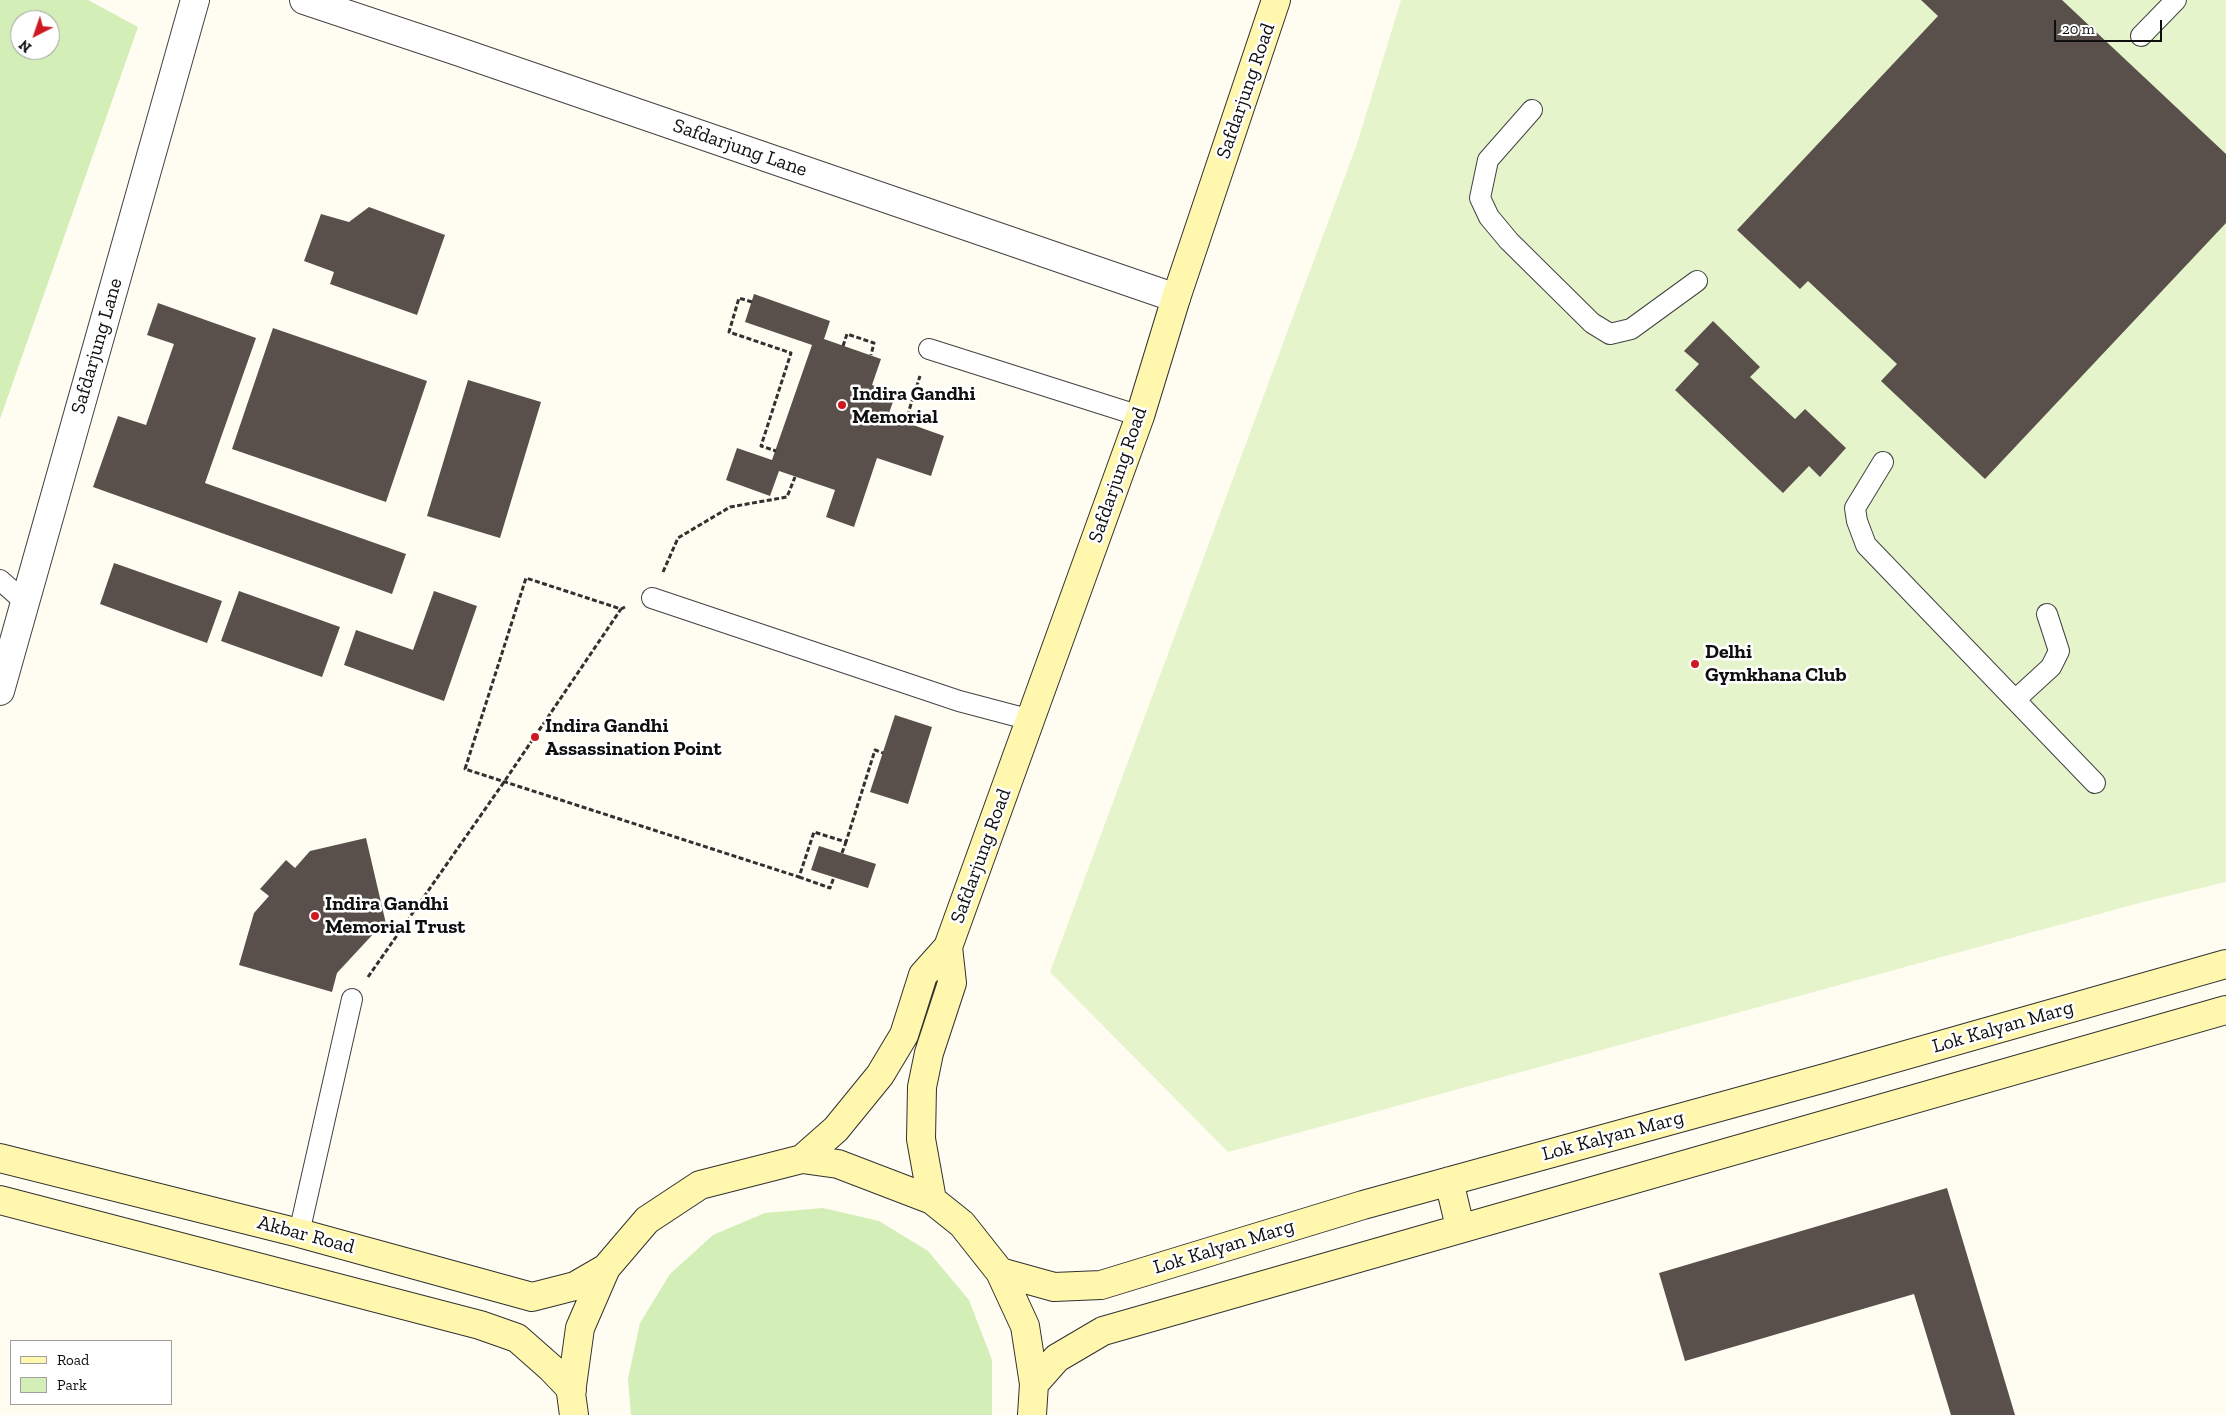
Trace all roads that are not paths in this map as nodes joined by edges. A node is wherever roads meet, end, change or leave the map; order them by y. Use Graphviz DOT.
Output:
graph roads {
  1 [pos="195,0"];
  2 [pos="304,0"];
  3 [pos="1276,0"];
  4 [pos="2176,0"];
  5 [pos="2141,36"];
  6 [pos="1532,110"];
  7 [pos="1697,281"];
  8 [pos="1176,298"];
  9 [pos="929,349"];
  10 [pos="1140,416"];
  11 [pos="1883,462"];
  12 [pos="0,580"];
  13 [pos="652,598"];
  14 [pos="25,602"];
  15 [pos="2047,614"];
  16 [pos="0,691"];
  17 [pos="2015,700"];
  18 [pos="1031,720"];
  19 [pos="2095,783"];
  20 [pos="948,946"];
  21 [pos="2226,964"];
  22 [pos="352,999"];
  23 [pos="2226,1010"];
  24 [pos="1928,1049"];
  25 [pos="1940,1091"];
  26 [pos="0,1158"];
  27 [pos="802,1159"];
  28 [pos="1449,1181"];
  29 [pos="0,1200"];
  30 [pos="932,1200"];
  31 [pos="1460,1227"];
  32 [pos="299,1233"];
  33 [pos="606,1268"];
  34 [pos="1000,1272"];
  35 [pos="1034,1384"];
  36 [pos="573,1402"];
  37 [pos="1032,1415"];
  1 -- 14 [label="street, Safdarjung Lane"];
  2 -- 8 [label="street, Safdarjung Lane"];
  3 -- 8 [label="main road, Safdarjung Road"];
  4 -- 5 [label="lane"];
  6 -- 7 [label="lane"];
  8 -- 10 [label="main road, Safdarjung Road"];
  9 -- 10 [label="lane"];
  10 -- 18 [label="main road, Safdarjung Road"];
  11 -- 17 [label="lane"];
  12 -- 14 [label="lane"];
  13 -- 18 [label="lane"];
  14 -- 16 [label="street, Safdarjung Lane"];
  15 -- 17 [label="lane"];
  17 -- 19 [label="lane"];
  18 -- 20 [label="main road, Safdarjung Road"];
  20 -- 27 [label="main road, Safdarjung Road"];
  20 -- 30 [label="main road, Safdarjung Road"];
  21 -- 24 [label="main road, Lok Kalyan Marg"];
  22 -- 32 [label="lane"];
  23 -- 25 [label="main road"];
  24 -- 25 [label="main road"];
  24 -- 28 [label="main road, Lok Kalyan Marg"];
  25 -- 31 [label="main road"];
  26 -- 32 [label="main road, Akbar Road"];
  27 -- 30 [label="main road"];
  27 -- 33 [label="main road"];
  28 -- 31 [label="main road"];
  28 -- 34 [label="main road, Lok Kalyan Marg"];
  29 -- 36 [label="main road"];
  30 -- 34 [label="main road"];
  31 -- 35 [label="main road"];
  32 -- 33 [label="main road, Akbar Road"];
  33 -- 36 [label="main road"];
  34 -- 35 [label="main road"];
  35 -- 37 [label="main road"];
}
